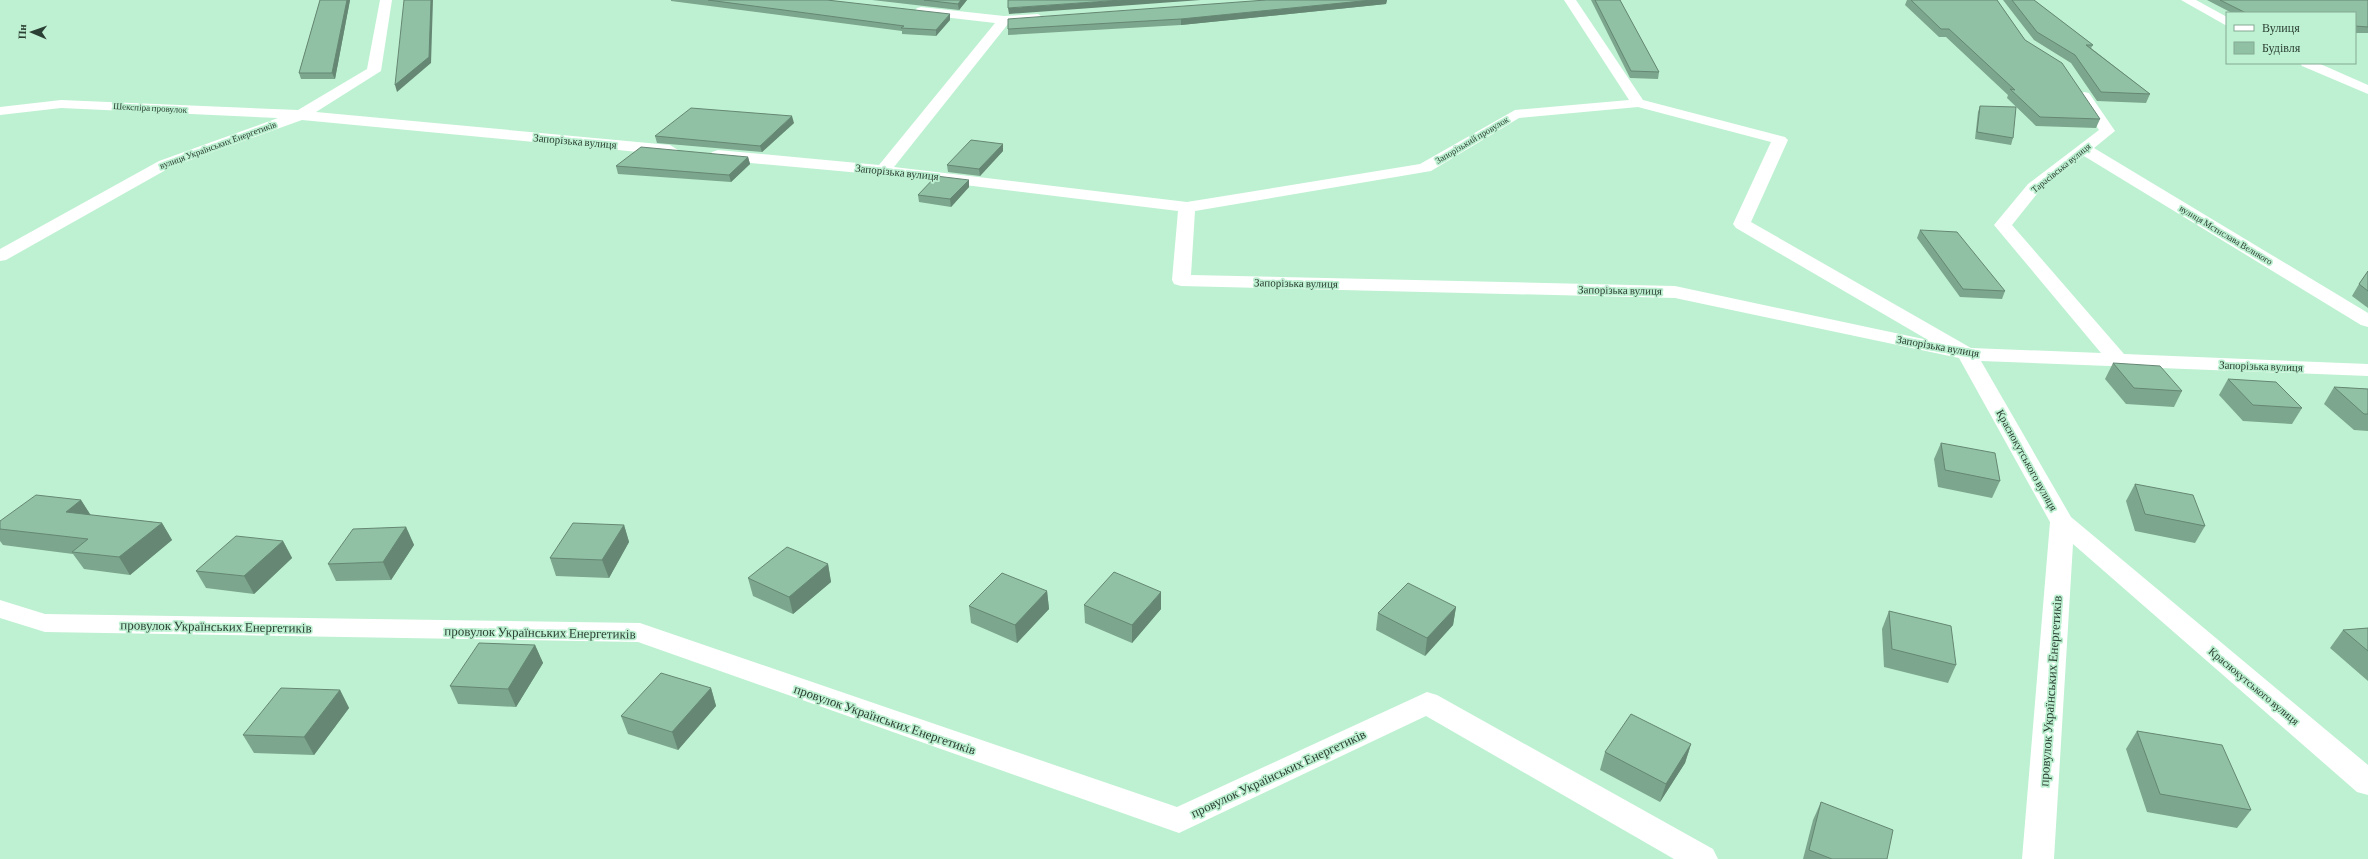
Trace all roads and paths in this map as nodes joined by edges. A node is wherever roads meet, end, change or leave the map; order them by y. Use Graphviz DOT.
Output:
graph roads {
  1 [pos="386,0"];
  2 [pos="1570,0"];
  3 [pos="2187,0"];
  4 [pos="911,10"];
  5 [pos="1051,17"];
  6 [pos="1004,20"];
  7 [pos="2226,21"];
  8 [pos="2309,64"];
  9 [pos="2074,80"];
  10 [pos="2368,90"];
  11 [pos="1638,103"];
  12 [pos="0,111"];
  13 [pos="301,115"];
  14 [pos="2084,149"];
  15 [pos="883,170"];
  16 [pos="1187,207"];
  17 [pos="0,256"];
  18 [pos="2368,321"];
  19 [pos="1967,354"];
  20 [pos="2118,360"];
  21 [pos="2368,370"];
  22 [pos="2062,522"];
  23 [pos="0,609"];
  24 [pos="2368,783"];
  25 [pos="1702,859"];
  26 [pos="2038,859"];
  1 -- 13 [label="street, вулиця Українських Енергетиків"];
  2 -- 11 [label="street"];
  3 -- 7 [label="street"];
  4 -- 6 [label="street"];
  5 -- 6 [label="street"];
  6 -- 15 [label="street"];
  8 -- 10 [label="street"];
  9 -- 14 [label="street, Тарасівська вулиця"];
  11 -- 16 [label="street, Запорізький провулок"];
  11 -- 19 [label="street, Запорізький провулок"];
  12 -- 13 [label="street, Шекспіра провулок"];
  13 -- 15 [label="street, Запорізька вулиця"];
  13 -- 17 [label="street, вулиця Українських Енергетиків"];
  14 -- 18 [label="street, вулиця Мстислава Великого"];
  14 -- 20 [label="street, Тарасівська вулиця"];
  15 -- 16 [label="street, Запорізька вулиця"];
  16 -- 19 [label="street, Запорізька вулиця"];
  19 -- 20 [label="street, Запорізька вулиця"];
  19 -- 22 [label="street, Краснокутського вулиця"];
  20 -- 21 [label="street, Запорізька вулиця"];
  22 -- 24 [label="street, Краснокутського вулиця"];
  22 -- 26 [label="street, провулок Українських Енергетиків"];
  23 -- 25 [label="street, провулок Українських Енергетиків"];
}
